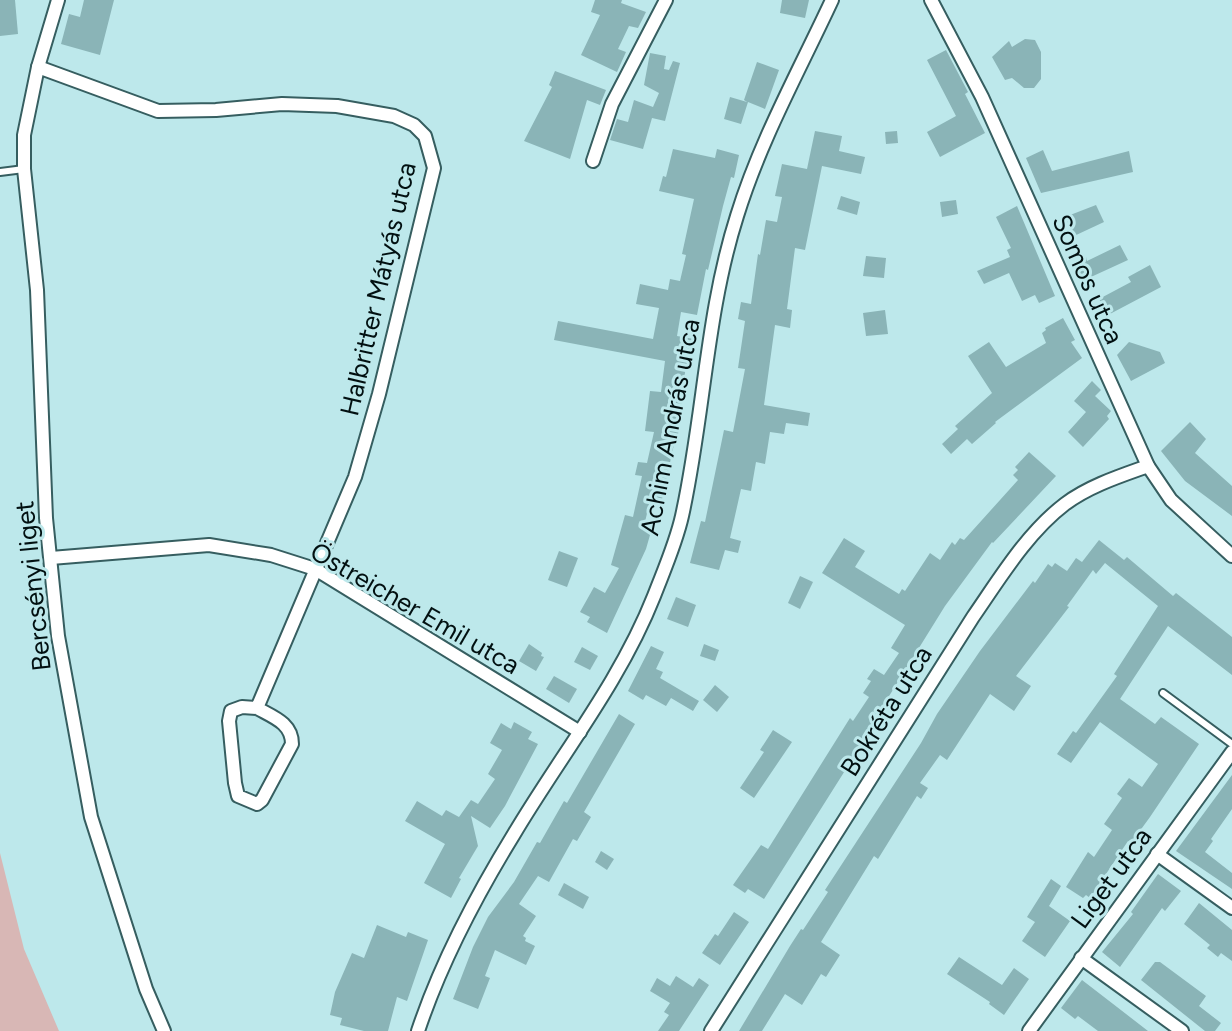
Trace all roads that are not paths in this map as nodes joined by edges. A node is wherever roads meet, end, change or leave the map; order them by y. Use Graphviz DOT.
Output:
graph roads {
  1 [pos="58,0"];
  2 [pos="666,0"];
  3 [pos="832,0"];
  4 [pos="931,0"];
  5 [pos="38,67"];
  6 [pos="593,161"];
  7 [pos="24,169"];
  8 [pos="0,172"];
  9 [pos="1148,466"];
  10 [pos="1232,556"];
  11 [pos="51,558"];
  12 [pos="315,569"];
  13 [pos="1163,693"];
  14 [pos="257,708"];
  15 [pos="580,732"];
  16 [pos="1232,744"];
  17 [pos="1232,752"];
  18 [pos="1157,854"];
  19 [pos="1232,908"];
  20 [pos="1081,958"];
  21 [pos="164,1031"];
  22 [pos="418,1031"];
  23 [pos="711,1031"];
  24 [pos="1029,1031"];
  25 [pos="1182,1031"];
  1 -- 5 [label="street, Bercsényi liget"];
  2 -- 6 [label="street"];
  3 -- 15 [label="street, Achim András utca"];
  4 -- 9 [label="street, Somos utca"];
  5 -- 7 [label="street, Bercsényi liget"];
  5 -- 12 [label="street, Halbritter Mátyás utca"];
  7 -- 8 [label="lane"];
  7 -- 11 [label="street, Bercsényi liget"];
  9 -- 10 [label="street, Somos utca"];
  9 -- 23 [label="street, Bokréta utca"];
  11 -- 12 [label="street, Östreicher Emil utca"];
  11 -- 21 [label="street, Bercsényi liget"];
  12 -- 14 [label="street, Halbritter Mátyás utca"];
  12 -- 15 [label="street, Östreicher Emil utca"];
  13 -- 16 [label="lane"];
  14 -- 14 [label="street"];
  15 -- 22 [label="street, Achim András utca"];
  17 -- 18 [label="street, Liget utca"];
  18 -- 19 [label="street"];
  18 -- 20 [label="street, Liget utca"];
  20 -- 24 [label="street, Liget utca"];
  20 -- 25 [label="street"];
}
